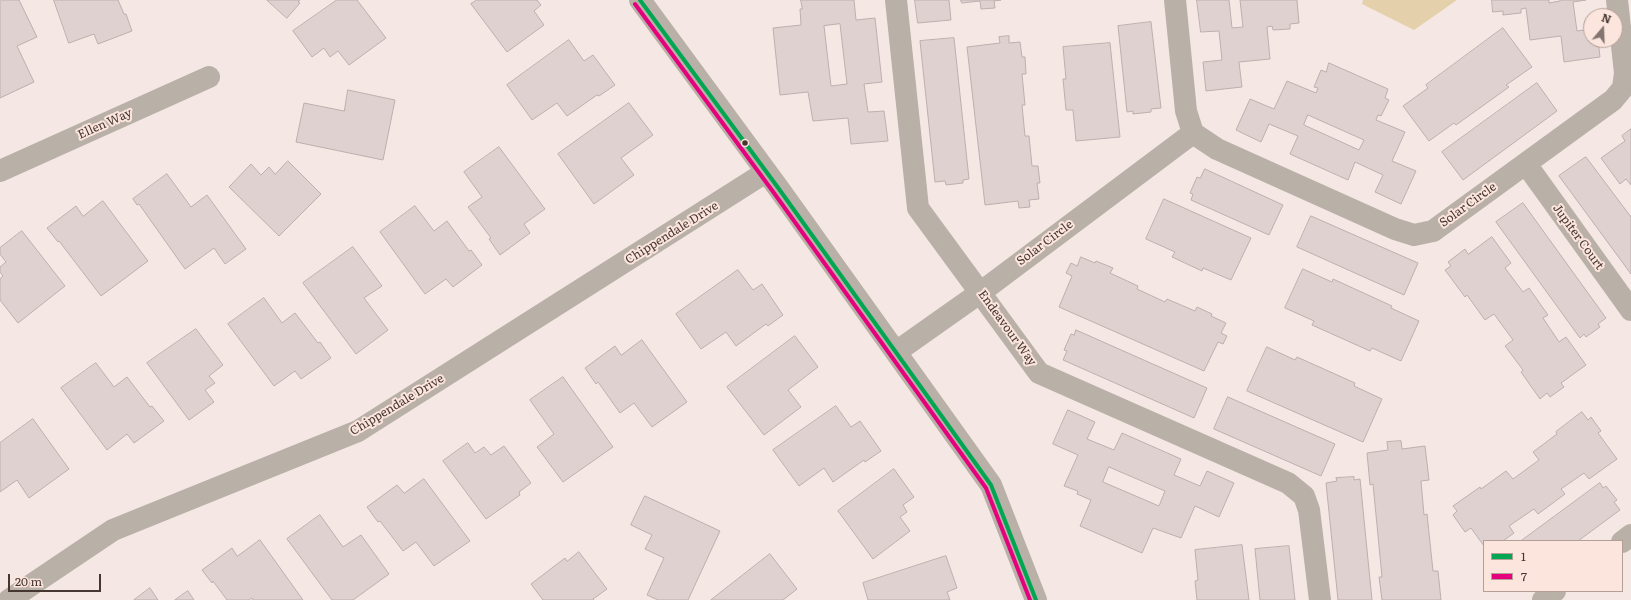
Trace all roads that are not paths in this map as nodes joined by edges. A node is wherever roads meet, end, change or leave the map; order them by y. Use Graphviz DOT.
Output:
graph roads {
  1 [pos="640,0"];
  2 [pos="896,0"];
  3 [pos="1175,0"];
  4 [pos="1617,0"];
  5 [pos="209,77"];
  6 [pos="1193,133"];
  7 [pos="1526,164"];
  8 [pos="0,172"];
  9 [pos="766,172"];
  10 [pos="981,292"];
  11 [pos="1631,310"];
  12 [pos="896,352"];
  13 [pos="1631,535"];
  14 [pos="1623,541"];
  15 [pos="1554,592"];
  16 [pos="9,600"];
  17 [pos="1036,600"];
  18 [pos="1320,600"];
  19 [pos="1543,600"];
  1 -- 9 [label="street"];
  2 -- 10 [label="street, Endeavour Way"];
  3 -- 6 [label="street"];
  4 -- 7 [label="street, Solar Circle"];
  5 -- 8 [label="street, Ellen Way"];
  6 -- 7 [label="street, Solar Circle"];
  6 -- 10 [label="street, Solar Circle"];
  7 -- 11 [label="street, Jupiter Court"];
  9 -- 12 [label="street"];
  9 -- 16 [label="street, Chippendale Drive"];
  10 -- 12 [label="street, Solar Circle"];
  10 -- 18 [label="street, Endeavour Way"];
  12 -- 17 [label="street"];
  13 -- 14 [label="street"];
  15 -- 19 [label="street"];
}
